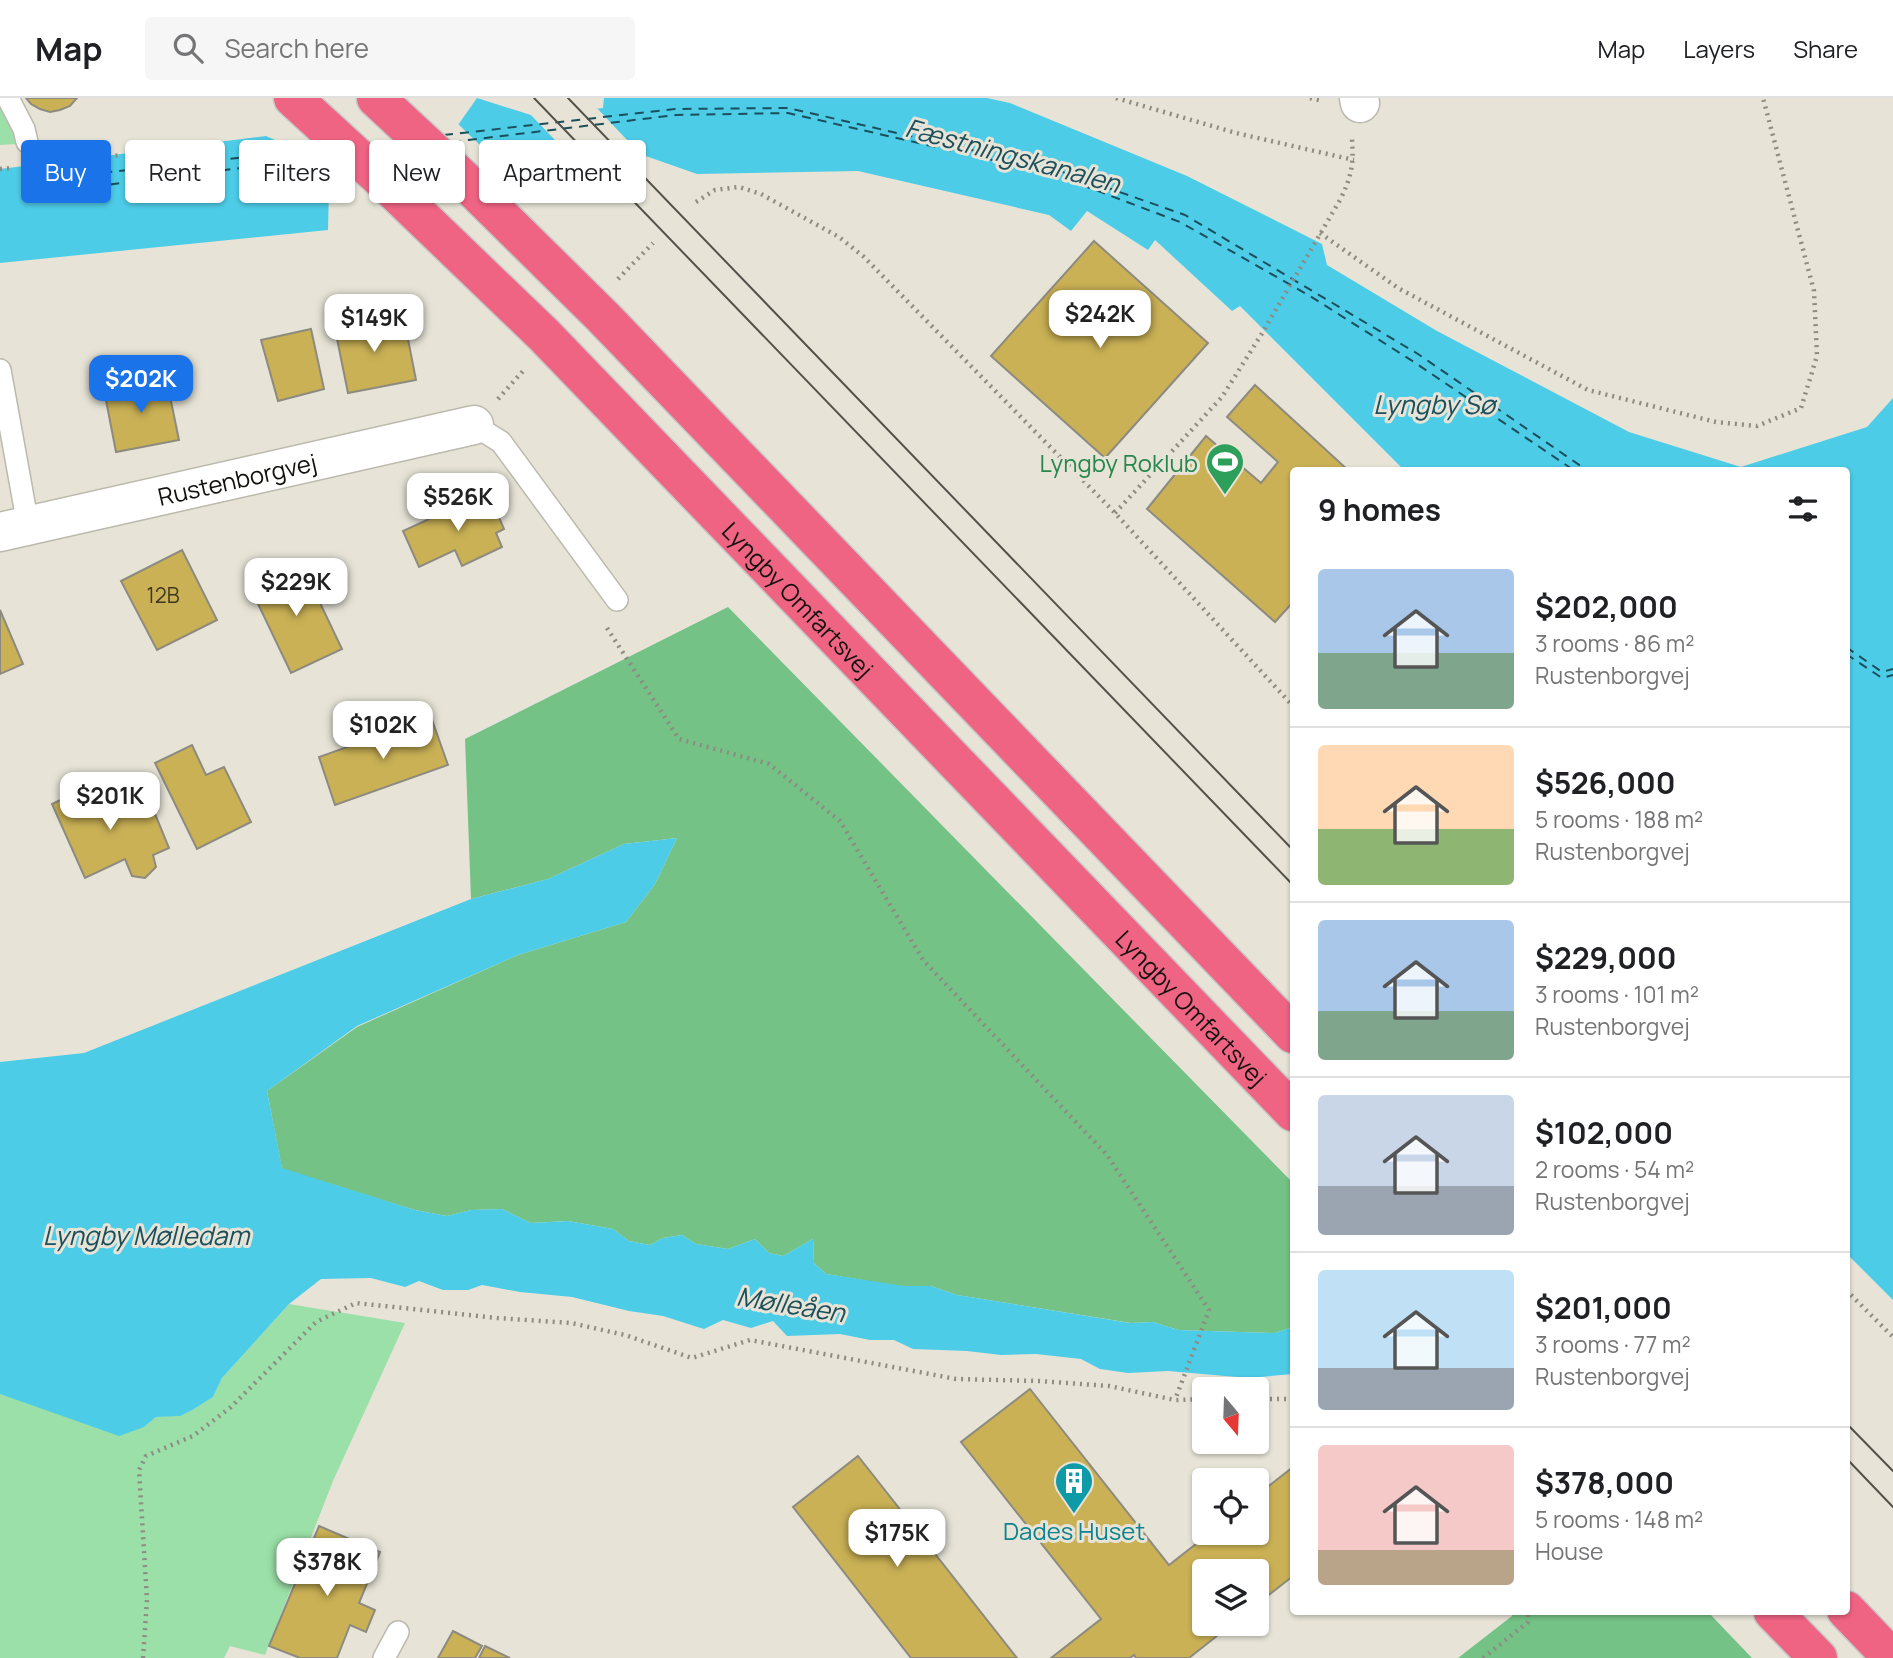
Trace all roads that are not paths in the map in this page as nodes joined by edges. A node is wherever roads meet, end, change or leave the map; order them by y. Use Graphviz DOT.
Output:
graph roads {
  1 [pos="8,98"];
  2 [pos="293,98"];
  3 [pos="376,98"];
  4 [pos="26,140"];
  5 [pos="0,370"];
  6 [pos="474,425"];
  7 [pos="14,528"];
  8 [pos="617,600"];
  9 [pos="1290,1031"];
  10 [pos="1290,1109"];
  11 [pos="1850,1614"];
  12 [pos="1776,1615"];
  13 [pos="398,1632"];
  14 [pos="384,1658"];
  15 [pos="1818,1658"];
  16 [pos="1892,1658"];
  1 -- 4 [label="lane"];
  2 -- 10 [label="highway, Lyngby Omfartsvej"];
  3 -- 9 [label="highway"];
  5 -- 7 [label="lane"];
  6 -- 7 [label="street, Rustenborgvej"];
  6 -- 8 [label="lane"];
  11 -- 16 [label="highway"];
  12 -- 15 [label="highway"];
  13 -- 14 [label="lane"];
}
